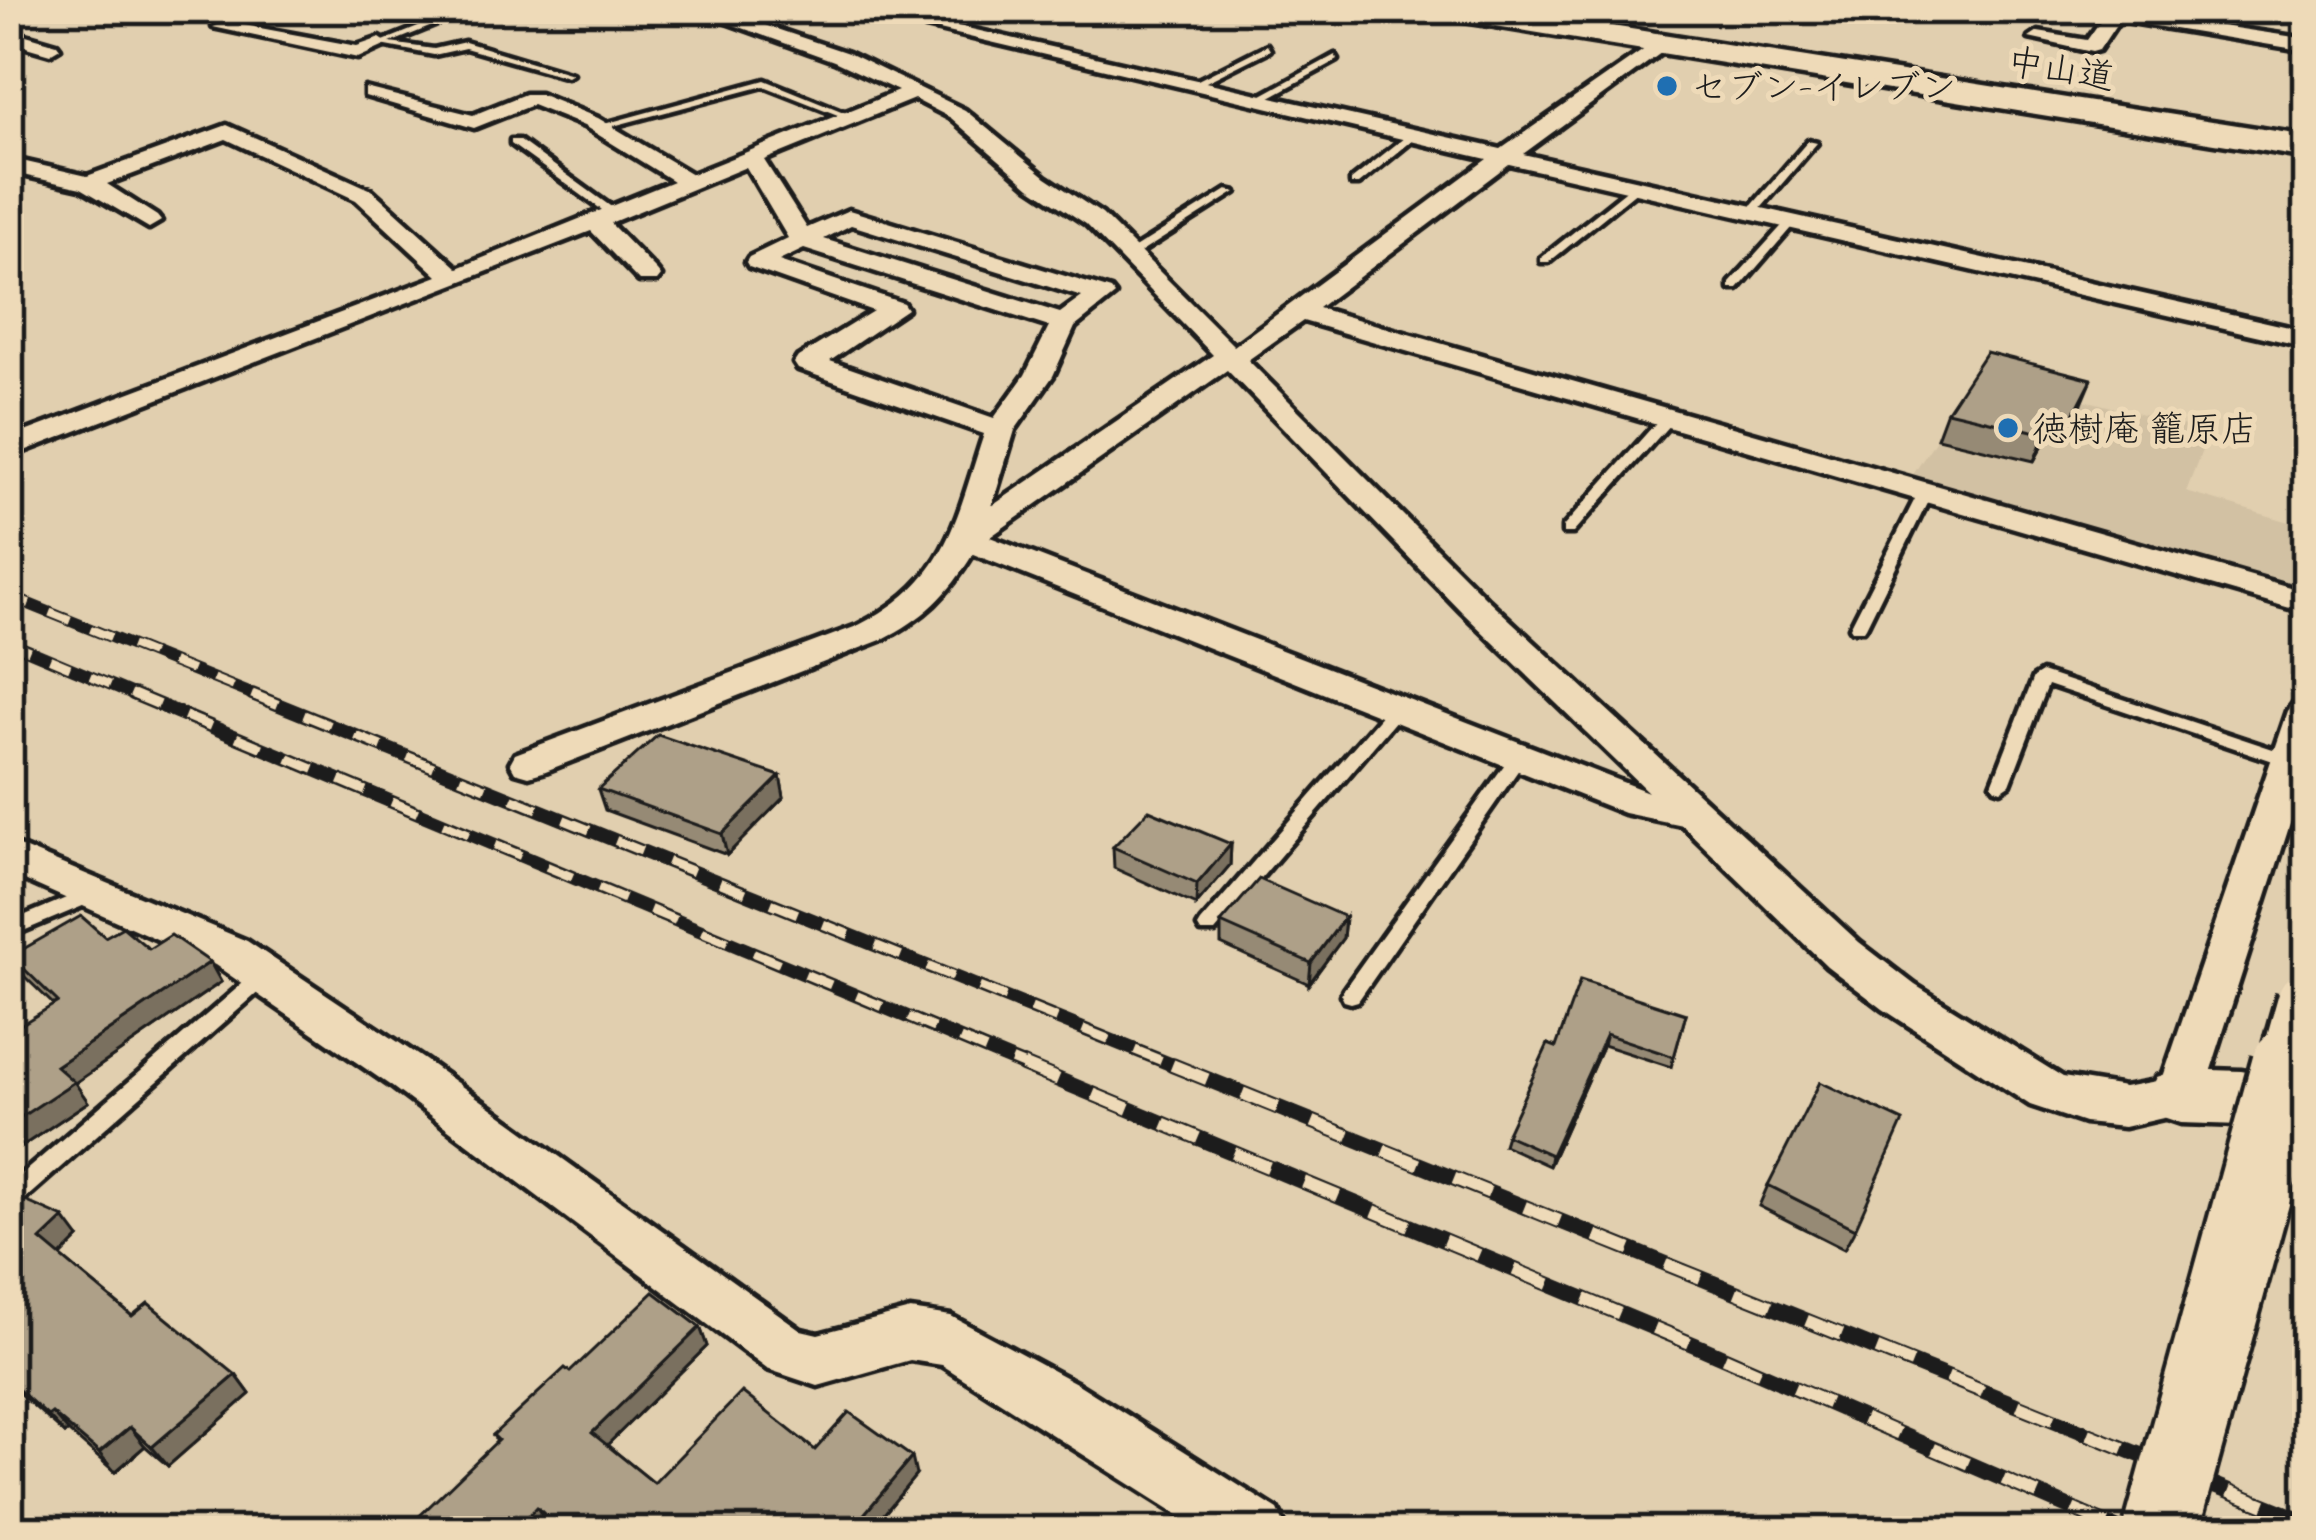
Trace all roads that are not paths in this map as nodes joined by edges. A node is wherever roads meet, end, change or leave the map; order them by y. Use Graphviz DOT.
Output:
graph roads {
  1 [pos="274,9"];
  2 [pos="470,9"];
  3 [pos="700,9"];
  4 [pos="802,9"];
  5 [pos="859,9"];
  6 [pos="1446,9"];
  7 [pos="2116,11"];
  8 [pos="756,26"];
  9 [pos="9,36"];
  10 [pos="2038,38"];
  11 [pos="1662,43"];
  12 [pos="380,44"];
  13 [pos="2307,45"];
  14 [pos="50,48"];
  15 [pos="1267,48"];
  16 [pos="1335,58"];
  17 [pos="567,74"];
  18 [pos="1193,85"];
  19 [pos="915,91"];
  20 [pos="372,92"];
  21 [pos="1258,100"];
  22 [pos="851,117"];
  23 [pos="598,127"];
  24 [pos="1413,136"];
  25 [pos="514,142"];
  26 [pos="1812,143"];
  27 [pos="2307,147"];
  28 [pos="751,157"];
  29 [pos="1507,157"];
  30 [pos="9,165"];
  31 [pos="690,182"];
  32 [pos="1355,182"];
  33 [pos="88,183"];
  34 [pos="1638,186"];
  35 [pos="1231,192"];
  36 [pos="1752,212"];
  37 [pos="604,217"];
  38 [pos="148,221"];
  39 [pos="1792,221"];
  40 [pos="802,240"];
  41 [pos="1131,254"];
  42 [pos="1545,260"];
  43 [pos="648,276"];
  44 [pos="455,278"];
  45 [pos="1734,286"];
  46 [pos="1295,310"];
  47 [pos="1064,323"];
  48 [pos="2307,339"];
  49 [pos="1233,356"];
  50 [pos="1666,419"];
  51 [pos="1000,430"];
  52 [pos="9,448"];
  53 [pos="1924,494"];
  54 [pos="1568,530"];
  55 [pos="966,539"];
  56 [pos="2307,603"];
  57 [pos="1858,627"];
  58 [pos="1397,708"];
  59 [pos="2307,711"];
  60 [pos="1518,758"];
  61 [pos="2291,761"];
  62 [pos="529,763"];
  63 [pos="2001,784"];
  64 [pos="1690,813"];
  65 [pos="9,856"];
  66 [pos="90,895"];
  67 [pos="1208,927"];
  68 [pos="9,930"];
  69 [pos="264,976"];
  70 [pos="1351,994"];
  71 [pos="2307,1000"];
  72 [pos="2181,1096"];
  73 [pos="2290,1106"];
  74 [pos="9,1199"];
  75 [pos="2188,1412"];
  76 [pos="1256,1531"];
  77 [pos="2161,1531"];
  1 -- 12 [label="street"];
  2 -- 12 [label="lane"];
  3 -- 8 [label="street"];
  4 -- 8 [label="lane"];
  5 -- 18 [label="street"];
  6 -- 11 [label="highway, 中山道"];
  7 -- 10 [label="street"];
  7 -- 13 [label="street"];
  8 -- 19 [label="street"];
  9 -- 14 [label="street"];
  11 -- 27 [label="highway, 中山道"];
  11 -- 29 [label="street"];
  12 -- 17 [label="lane"];
  15 -- 18 [label="lane"];
  16 -- 21 [label="lane"];
  18 -- 21 [label="street"];
  19 -- 22 [label="street"];
  19 -- 41 [label="street"];
  20 -- 23 [label="street"];
  21 -- 24 [label="street"];
  22 -- 23 [label="lane"];
  22 -- 28 [label="street"];
  23 -- 31 [label="street"];
  24 -- 29 [label="street"];
  24 -- 32 [label="lane"];
  25 -- 37 [label="lane"];
  26 -- 36 [label="lane"];
  28 -- 31 [label="street"];
  28 -- 40 [label="street"];
  29 -- 34 [label="street"];
  29 -- 46 [label="street"];
  30 -- 33 [label="street"];
  31 -- 37 [label="street"];
  33 -- 38 [label="street"];
  33 -- 44 [label="street"];
  34 -- 36 [label="street"];
  34 -- 42 [label="lane"];
  35 -- 41 [label="lane"];
  36 -- 39 [label="street"];
  37 -- 43 [label="street"];
  37 -- 44 [label="street"];
  39 -- 45 [label="lane"];
  39 -- 48 [label="street"];
  40 -- 47 [label="street"];
  40 -- 47 [label="street"];
  40 -- 51 [label="street"];
  41 -- 49 [label="street"];
  44 -- 52 [label="street"];
  46 -- 49 [label="street"];
  46 -- 50 [label="street"];
  47 -- 51 [label="street"];
  49 -- 55 [label="street"];
  49 -- 64 [label="street"];
  50 -- 53 [label="street"];
  50 -- 54 [label="lane"];
  51 -- 55 [label="street"];
  53 -- 56 [label="street"];
  53 -- 57 [label="lane"];
  55 -- 58 [label="street"];
  55 -- 62 [label="street"];
  58 -- 60 [label="street"];
  58 -- 67 [label="lane"];
  59 -- 61 [label="street"];
  60 -- 64 [label="street"];
  60 -- 70 [label="lane"];
  61 -- 63 [label="lane"];
  61 -- 72 [label="street"];
  64 -- 72 [label="street"];
  65 -- 66 [label="street"];
  66 -- 68 [label="lane"];
  66 -- 69 [label="street"];
  69 -- 74 [label="lane"];
  69 -- 76 [label="street"];
  71 -- 77 [label="main road, bridge"];
  72 -- 73 [label="main road"];
  73 -- 75 [label="lane"];
}
